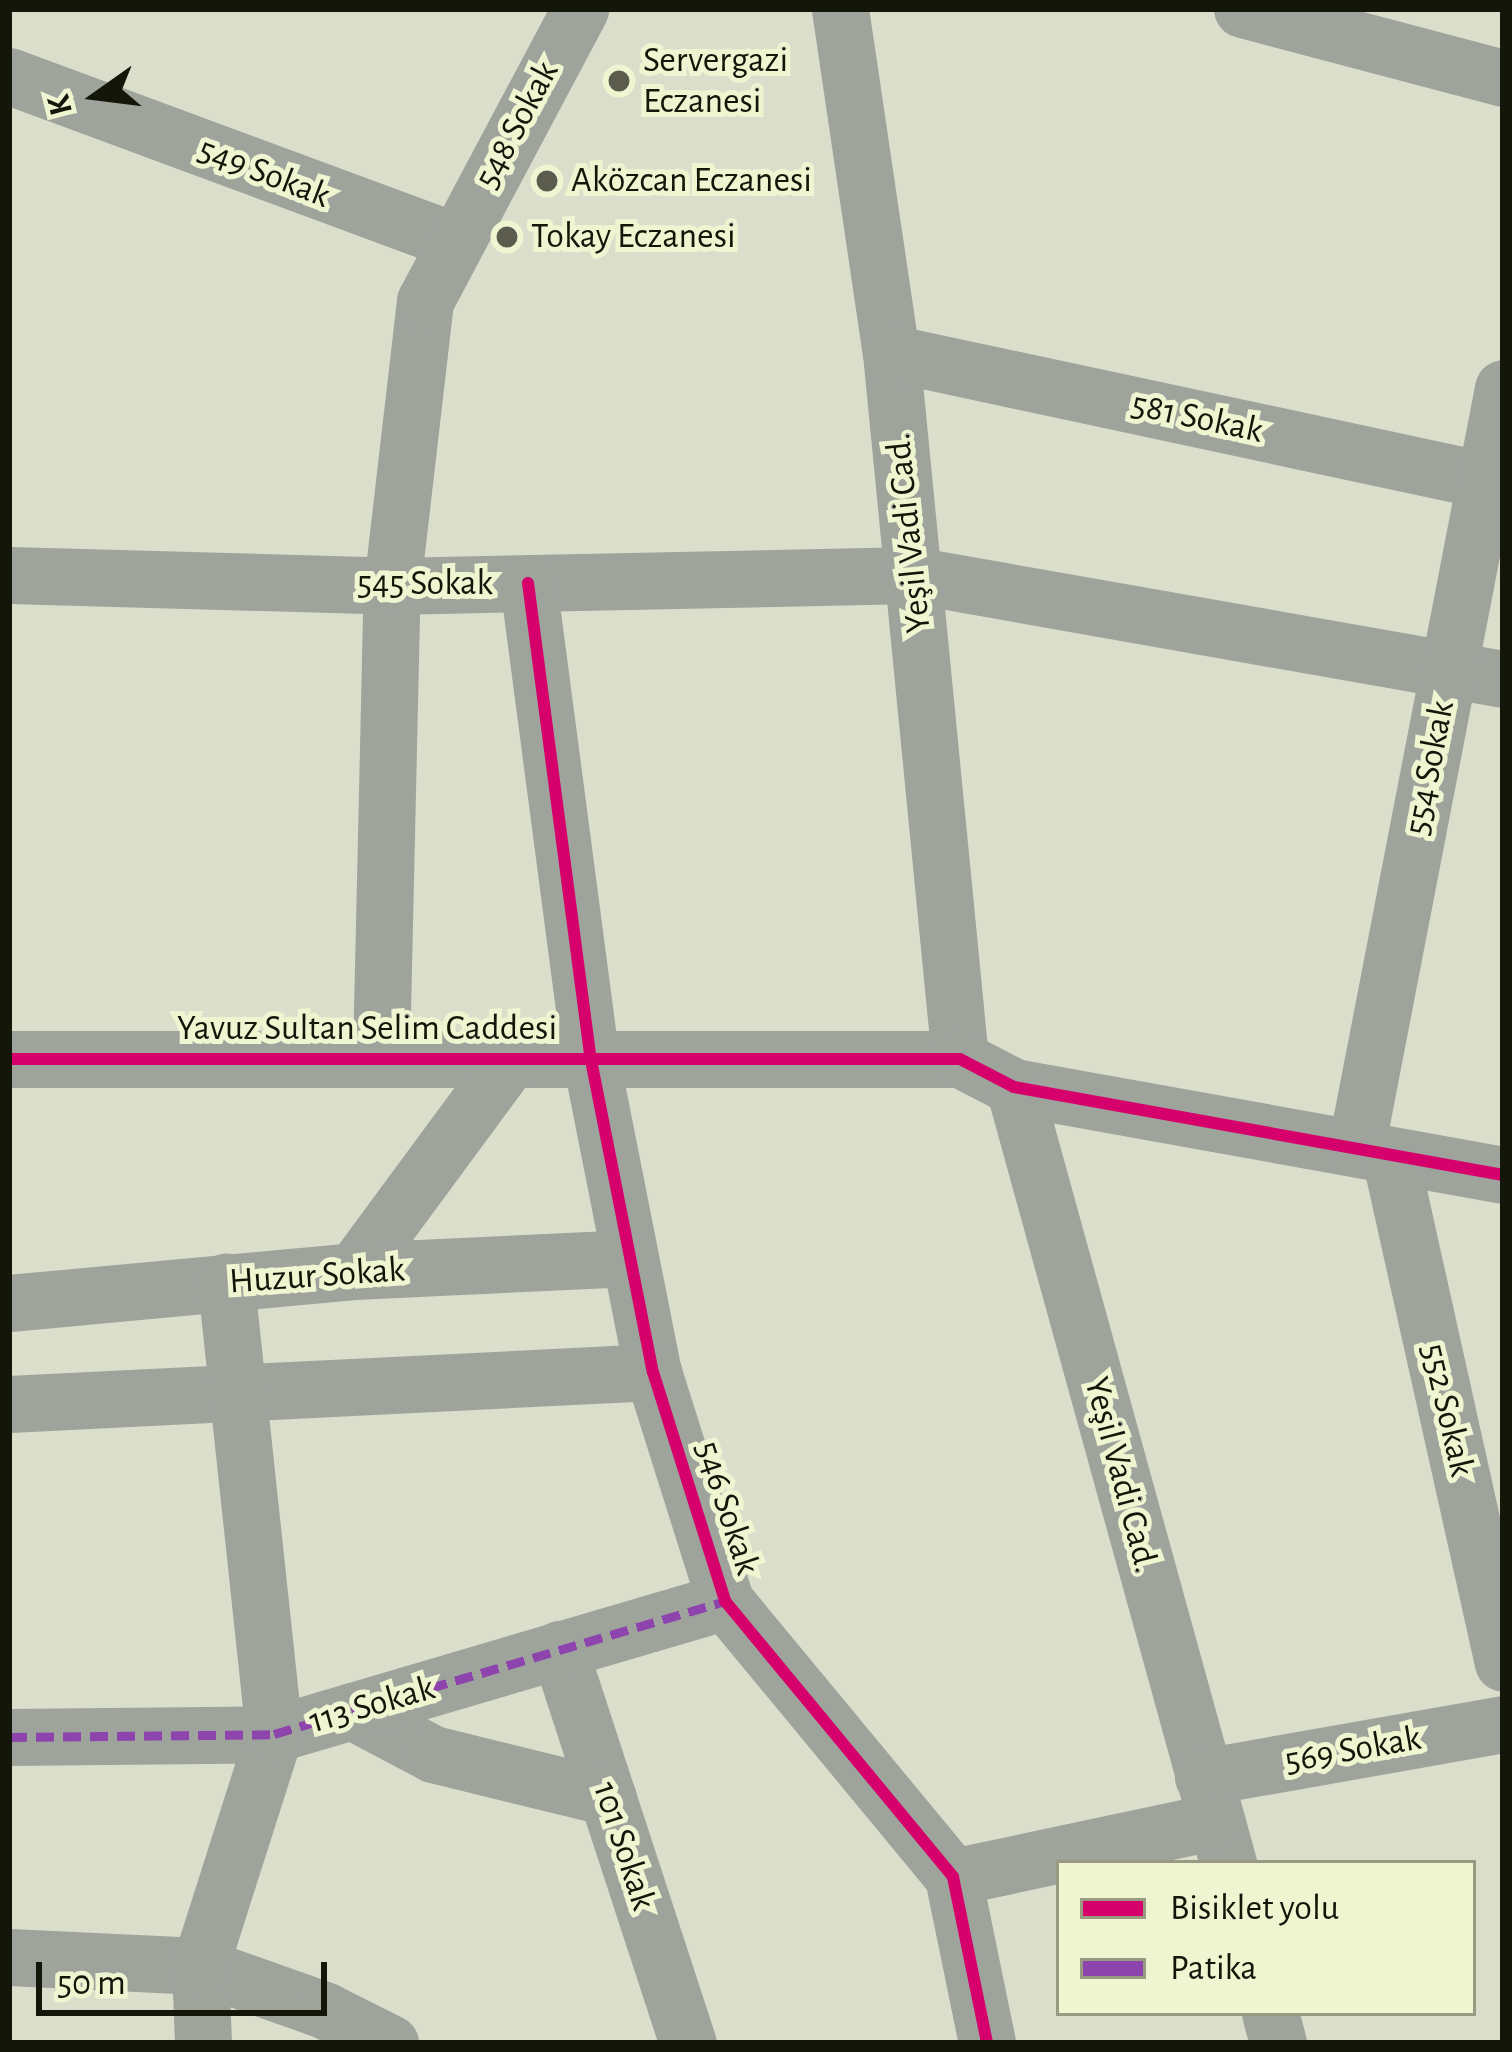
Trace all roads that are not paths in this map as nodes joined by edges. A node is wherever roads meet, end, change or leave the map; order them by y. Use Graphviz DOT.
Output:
graph roads {
  1 [pos="580,9"];
  2 [pos="840,9"];
  3 [pos="1242,9"];
  4 [pos="9,76"];
  5 [pos="1503,78"];
  6 [pos="454,241"];
  7 [pos="891,353"];
  8 [pos="1503,388"];
  9 [pos="1494,482"];
  10 [pos="9,575"];
  11 [pos="913,575"];
  12 [pos="528,583"];
  13 [pos="392,586"];
  14 [pos="1477,673"];
  15 [pos="381,1056"];
  16 [pos="512,1058"];
  17 [pos="9,1059"];
  18 [pos="960,1059"];
  19 [pos="592,1060"];
  20 [pos="1014,1087"];
  21 [pos="1373,1152"];
  22 [pos="1503,1175"];
  23 [pos="626,1258"];
  24 [pos="354,1271"];
  25 [pos="226,1282"];
  26 [pos="9,1303"];
  27 [pos="652,1372"];
  28 [pos="236,1397"];
  29 [pos="9,1404"];
  30 [pos="725,1600"];
  31 [pos="559,1649"];
  32 [pos="1503,1663"];
  33 [pos="352,1711"];
  34 [pos="1503,1724"];
  35 [pos="274,1734"];
  36 [pos="9,1737"];
  37 [pos="608,1797"];
  38 [pos="1216,1820"];
  39 [pos="952,1877"];
  40 [pos="9,1957"];
  41 [pos="200,1966"];
  42 [pos="203,2043"];
  43 [pos="390,2043"];
  44 [pos="688,2043"];
  45 [pos="987,2043"];
  1 -- 6 [label="street, 548 Sokak"];
  2 -- 7 [label="street, Yeşil Vadi Cad."];
  3 -- 5 [label="street"];
  4 -- 6 [label="street, 549 Sokak"];
  6 -- 13 [label="street, 548 Sokak"];
  7 -- 9 [label="street, 581 Sokak"];
  7 -- 11 [label="street, Yeşil Vadi Cad."];
  8 -- 9 [label="street, 554 Sokak"];
  9 -- 14 [label="street, 554 Sokak"];
  10 -- 13 [label="street, 545 Sokak"];
  11 -- 12 [label="street, 545 Sokak"];
  11 -- 14 [label="street"];
  11 -- 18 [label="street, Yeşil Vadi Cad."];
  12 -- 13 [label="street, 545 Sokak"];
  12 -- 19 [label="street, 546 Sokak"];
  13 -- 15 [label="street, 548 Sokak"];
  14 -- 21 [label="street, 554 Sokak"];
  15 -- 16 [label="street, Yavuz Sultan Selim Caddesi"];
  15 -- 17 [label="street, Yavuz Sultan Selim Caddesi"];
  16 -- 19 [label="street, Yavuz Sultan Selim Caddesi"];
  16 -- 24 [label="street"];
  18 -- 19 [label="street, Yavuz Sultan Selim Caddesi"];
  18 -- 20 [label="street, Yavuz Sultan Selim Caddesi"];
  19 -- 23 [label="street, 546 Sokak"];
  20 -- 21 [label="street, Yavuz Sultan Selim Caddesi"];
  20 -- 38 [label="street, Yeşil Vadi Cad."];
  21 -- 22 [label="street, Yavuz Sultan Selim Caddesi"];
  21 -- 32 [label="street, 552 Sokak"];
  23 -- 24 [label="street, Huzur Sokak"];
  23 -- 27 [label="street, 546 Sokak"];
  24 -- 25 [label="street, Huzur Sokak"];
  25 -- 26 [label="street, Huzur Sokak"];
  25 -- 28 [label="street"];
  27 -- 28 [label="street"];
  27 -- 30 [label="street, 546 Sokak"];
  28 -- 29 [label="street"];
  28 -- 35 [label="street"];
  30 -- 31 [label="street, 113 Sokak"];
  30 -- 39 [label="street, 546 Sokak"];
  31 -- 33 [label="street, 113 Sokak"];
  31 -- 37 [label="street, 101 Sokak"];
  33 -- 35 [label="street, 113 Sokak"];
  33 -- 37 [label="street"];
  34 -- 38 [label="street, 569 Sokak"];
  35 -- 36 [label="street, 113 Sokak"];
  35 -- 41 [label="street"];
  37 -- 44 [label="street, 101 Sokak"];
  38 -- 39 [label="street, 569 Sokak"];
  39 -- 45 [label="street, 546 Sokak"];
  40 -- 41 [label="street"];
  41 -- 42 [label="street"];
  41 -- 43 [label="street"];
}
